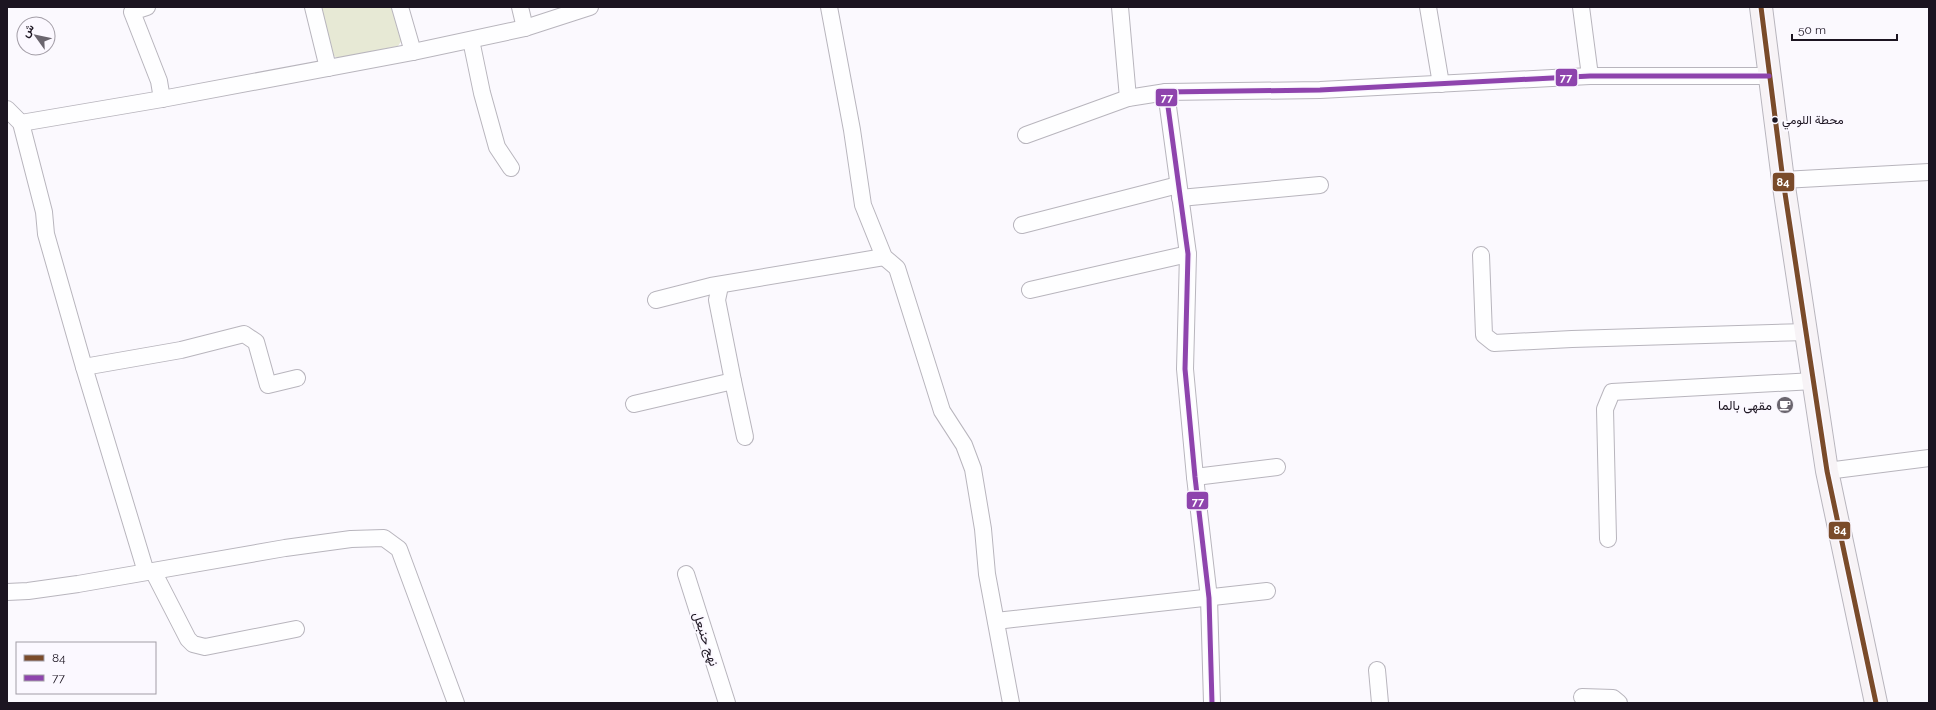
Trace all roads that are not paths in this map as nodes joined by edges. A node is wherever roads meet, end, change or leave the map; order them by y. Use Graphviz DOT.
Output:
graph roads {
  1 [pos="147,7"];
  2 [pos="313,7"];
  3 [pos="400,7"];
  4 [pos="520,7"];
  5 [pos="590,7"];
  6 [pos="829,7"];
  7 [pos="1120,7"];
  8 [pos="1428,7"];
  9 [pos="1581,7"];
  10 [pos="1760,7"];
  11 [pos="525,28"];
  12 [pos="471,40"];
  13 [pos="413,52"];
  14 [pos="328,68"];
  15 [pos="1590,76"];
  16 [pos="1769,76"];
  17 [pos="1441,84"];
  18 [pos="1166,92"];
  19 [pos="1128,98"];
  20 [pos="162,100"];
  21 [pos="7,109"];
  22 [pos="21,123"];
  23 [pos="1026,135"];
  24 [pos="511,168"];
  25 [pos="1929,172"];
  26 [pos="1783,180"];
  27 [pos="1320,185"];
  28 [pos="1179,192"];
  29 [pos="1022,226"];
  30 [pos="1188,254"];
  31 [pos="1481,255"];
  32 [pos="884,257"];
  33 [pos="720,286"];
  34 [pos="1030,290"];
  35 [pos="656,300"];
  36 [pos="1807,332"];
  37 [pos="84,367"];
  38 [pos="297,378"];
  39 [pos="733,381"];
  40 [pos="1814,381"];
  41 [pos="634,404"];
  42 [pos="745,436"];
  43 [pos="1929,458"];
  44 [pos="1277,467"];
  45 [pos="1827,471"];
  46 [pos="1195,477"];
  47 [pos="1608,539"];
  48 [pos="150,572"];
  49 [pos="686,574"];
  50 [pos="1267,591"];
  51 [pos="7,592"];
  52 [pos="1209,598"];
  53 [pos="996,621"];
  54 [pos="296,629"];
  55 [pos="1377,670"];
  56 [pos="1582,697"];
  57 [pos="456,703"];
  58 [pos="727,703"];
  59 [pos="1011,703"];
  60 [pos="1212,703"];
  61 [pos="1380,703"];
  62 [pos="1619,703"];
  63 [pos="1876,703"];
  1 -- 20 [label="street"];
  2 -- 14 [label="street"];
  3 -- 13 [label="street"];
  4 -- 11 [label="street"];
  5 -- 11 [label="street"];
  6 -- 32 [label="street"];
  7 -- 19 [label="street"];
  8 -- 17 [label="street"];
  9 -- 15 [label="street"];
  10 -- 16 [label="main road"];
  11 -- 12 [label="street"];
  12 -- 13 [label="street"];
  12 -- 24 [label="street"];
  13 -- 14 [label="street"];
  14 -- 20 [label="street"];
  15 -- 16 [label="street"];
  15 -- 17 [label="street"];
  16 -- 26 [label="main road"];
  17 -- 18 [label="street"];
  18 -- 19 [label="street"];
  18 -- 28 [label="street"];
  19 -- 23 [label="street"];
  20 -- 22 [label="street"];
  21 -- 22 [label="street"];
  22 -- 37 [label="street"];
  25 -- 26 [label="street"];
  26 -- 36 [label="main road"];
  27 -- 28 [label="street"];
  28 -- 29 [label="street"];
  28 -- 30 [label="street"];
  30 -- 34 [label="street"];
  30 -- 46 [label="street"];
  31 -- 36 [label="street"];
  32 -- 33 [label="street"];
  32 -- 53 [label="street"];
  33 -- 35 [label="street"];
  33 -- 39 [label="street"];
  36 -- 40 [label="main road"];
  37 -- 38 [label="street"];
  37 -- 48 [label="street"];
  39 -- 41 [label="street"];
  39 -- 42 [label="street"];
  40 -- 45 [label="main road"];
  40 -- 47 [label="street"];
  43 -- 45 [label="street"];
  44 -- 46 [label="street"];
  45 -- 63 [label="main road"];
  46 -- 52 [label="street"];
  48 -- 51 [label="street"];
  48 -- 54 [label="street"];
  48 -- 57 [label="street"];
  49 -- 58 [label="street, نهج حنبعل"];
  50 -- 52 [label="street"];
  52 -- 53 [label="street"];
  52 -- 60 [label="street"];
  53 -- 59 [label="street"];
  55 -- 61 [label="street"];
  56 -- 62 [label="street"];
}
